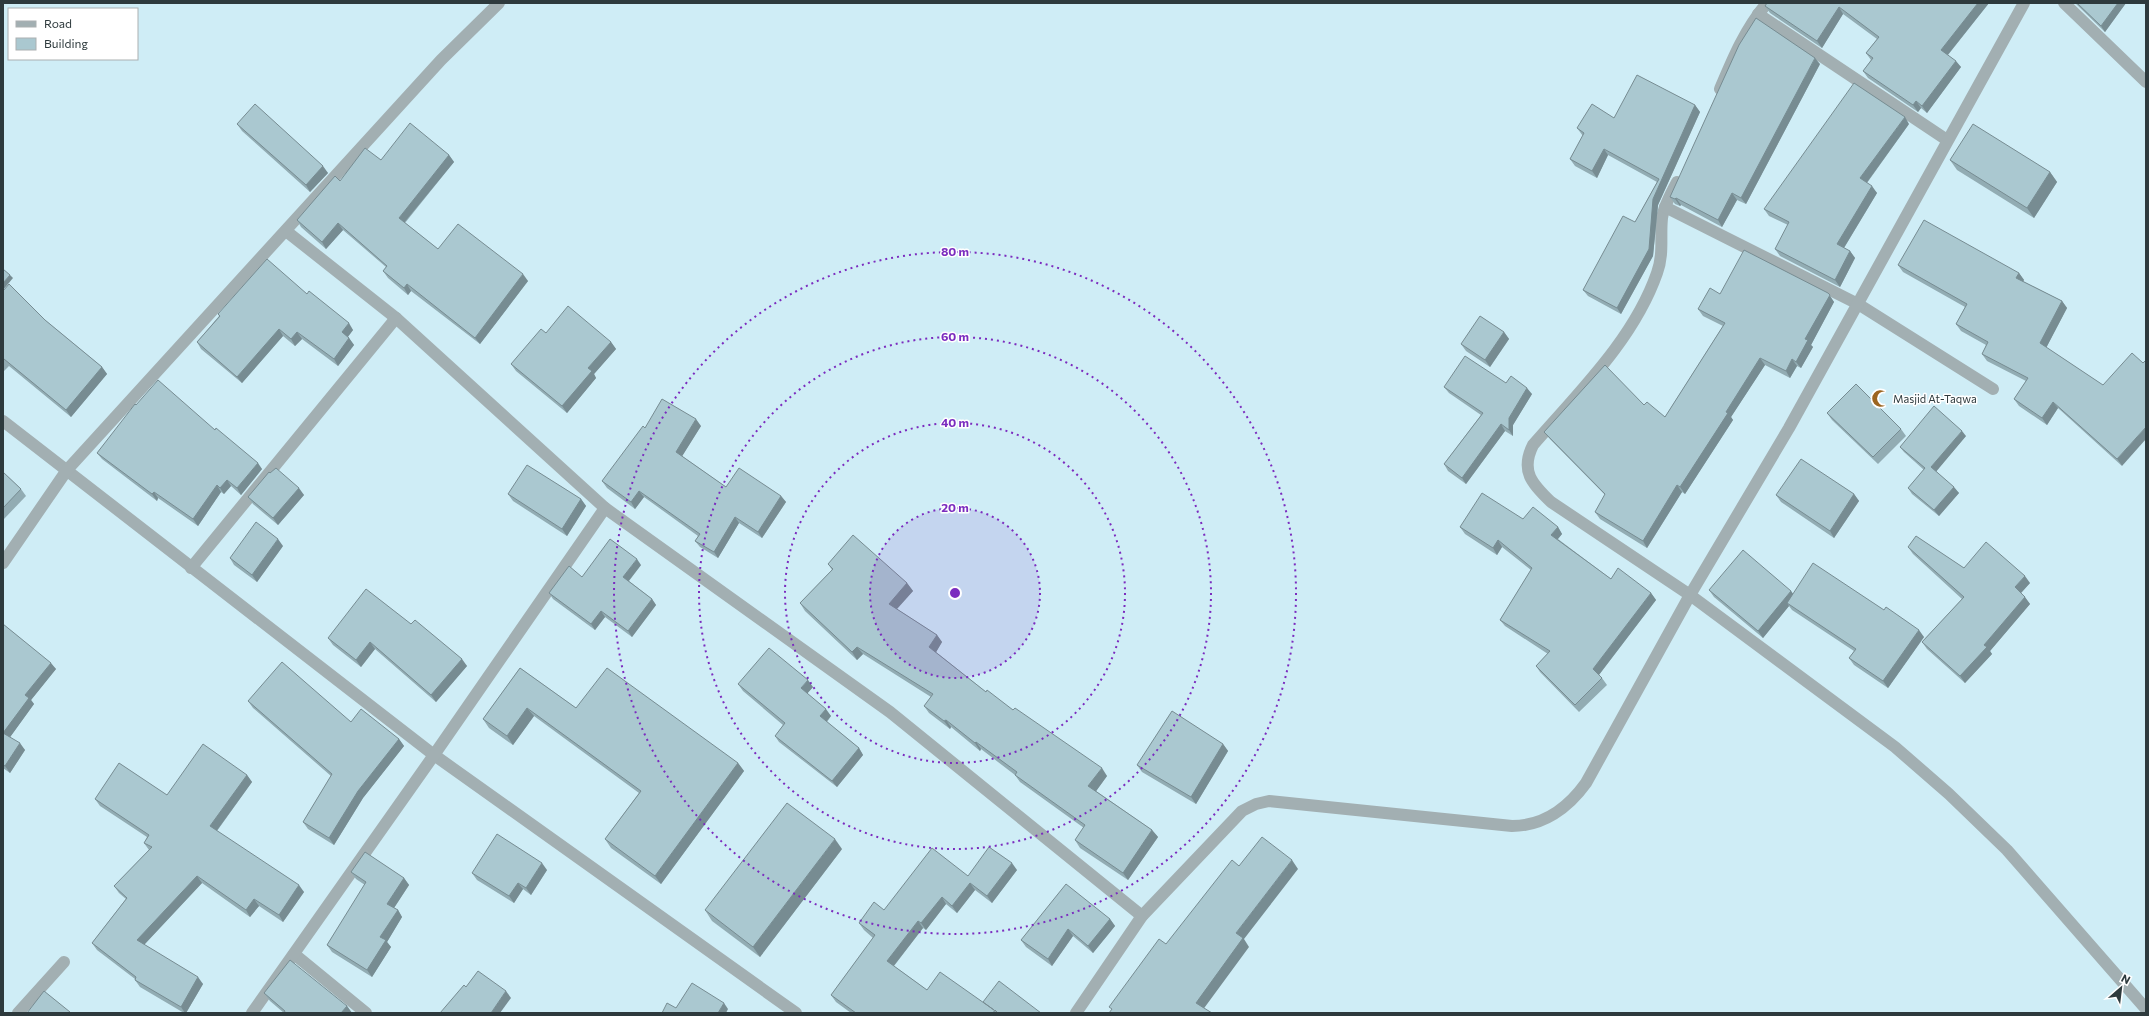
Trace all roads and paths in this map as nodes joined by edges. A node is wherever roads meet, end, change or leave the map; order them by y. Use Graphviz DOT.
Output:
graph roads {
  1 [pos="499,3"];
  2 [pos="1767,3"];
  3 [pos="2024,3"];
  4 [pos="2064,3"];
  5 [pos="1758,14"];
  6 [pos="2146,82"];
  7 [pos="1716,97"];
  8 [pos="1947,140"];
  9 [pos="1680,174"];
  10 [pos="1665,207"];
  11 [pos="286,231"];
  12 [pos="1858,304"];
  13 [pos="396,318"];
  14 [pos="1994,389"];
  15 [pos="3,421"];
  16 [pos="67,470"];
  17 [pos="605,508"];
  18 [pos="3,563"];
  19 [pos="191,568"];
  20 [pos="1690,595"];
  21 [pos="434,755"];
  22 [pos="1142,916"];
  23 [pos="294,954"];
  24 [pos="64,962"];
  25 [pos="2146,1009"];
  26 [pos="18,1013"];
  27 [pos="252,1013"];
  28 [pos="366,1013"];
  29 [pos="796,1013"];
  30 [pos="1076,1013"];
  1 -- 11 [label="street"];
  2 -- 5 [label="street"];
  3 -- 8 [label="street"];
  4 -- 6 [label="street"];
  5 -- 7 [label="street"];
  5 -- 8 [label="street"];
  8 -- 12 [label="street"];
  9 -- 10 [label="street"];
  10 -- 12 [label="street"];
  10 -- 20 [label="street"];
  11 -- 13 [label="street"];
  11 -- 16 [label="street"];
  12 -- 14 [label="street"];
  12 -- 20 [label="street"];
  13 -- 17 [label="street"];
  13 -- 19 [label="street"];
  15 -- 16 [label="street"];
  16 -- 18 [label="street"];
  16 -- 19 [label="street"];
  17 -- 21 [label="street"];
  17 -- 22 [label="street"];
  19 -- 21 [label="street"];
  20 -- 22 [label="street"];
  20 -- 25 [label="street"];
  21 -- 23 [label="street"];
  21 -- 29 [label="street"];
  22 -- 30 [label="street"];
  23 -- 27 [label="street"];
  23 -- 28 [label="street"];
  24 -- 26 [label="street"];
}
